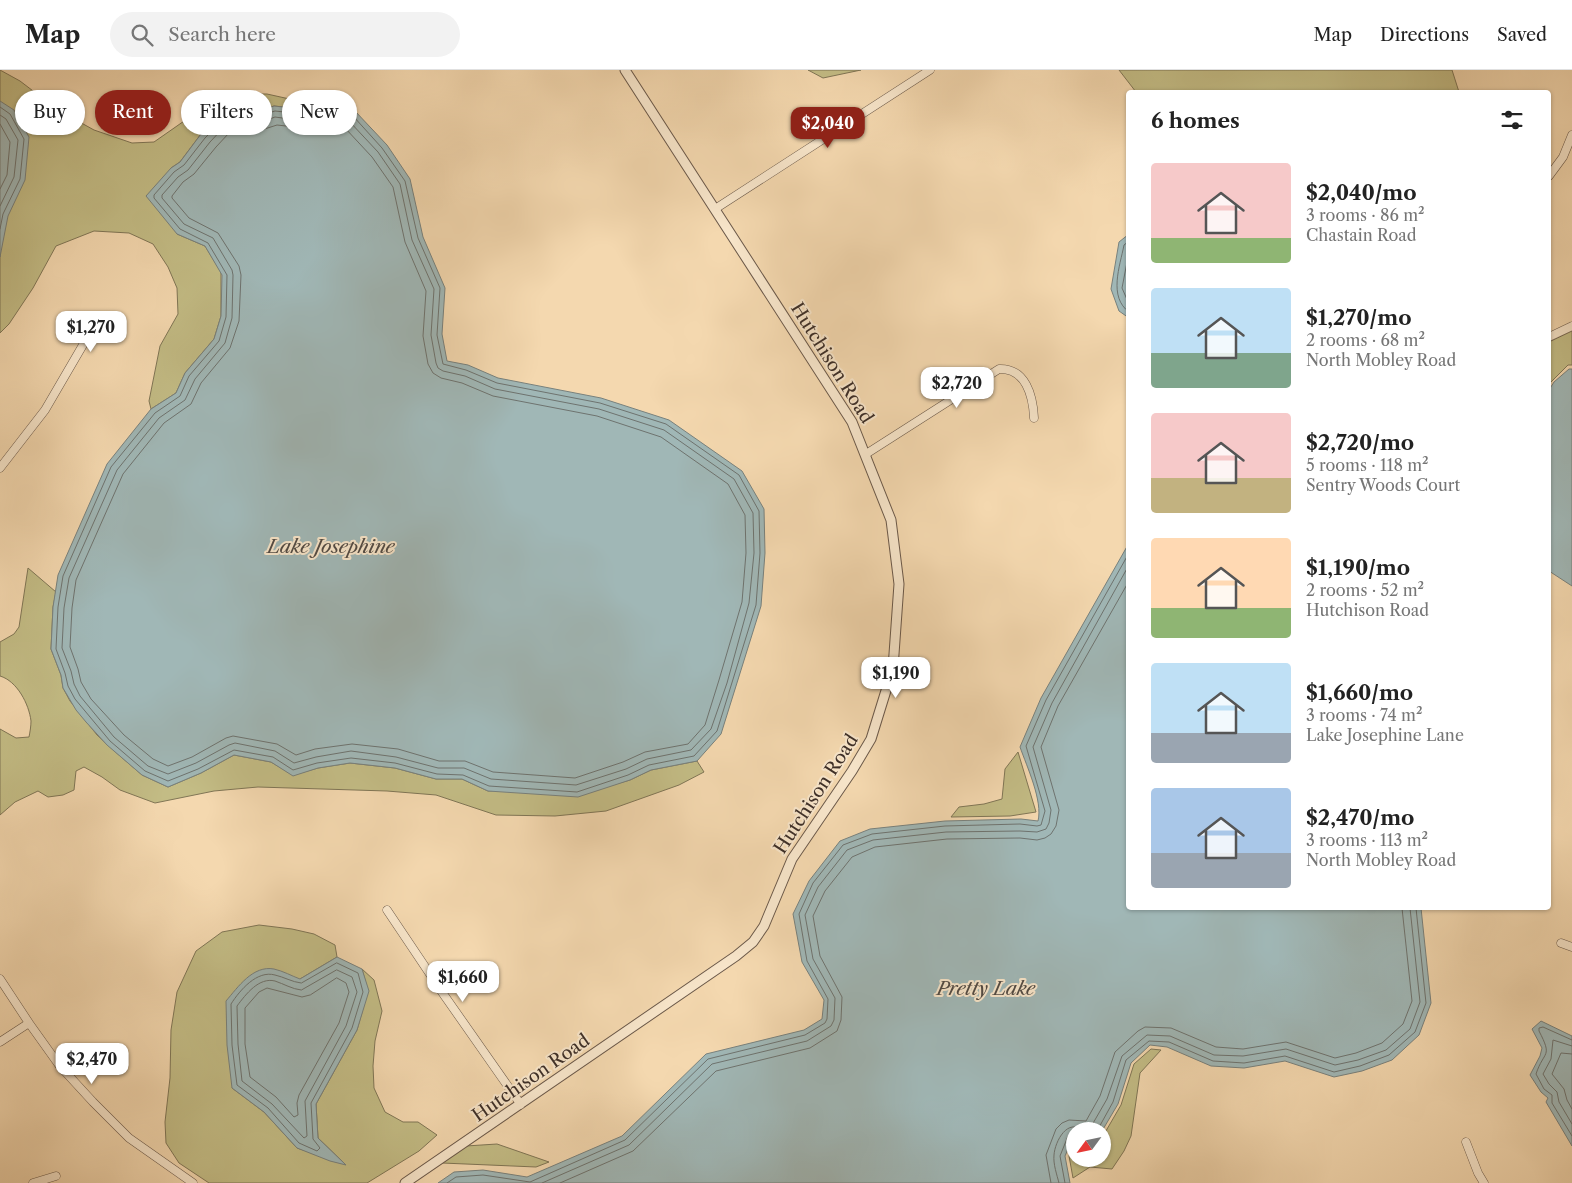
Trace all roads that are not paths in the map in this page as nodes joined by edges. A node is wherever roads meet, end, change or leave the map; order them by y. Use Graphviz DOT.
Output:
graph roads {
  1 [pos="625,70"];
  2 [pos="930,70"];
  3 [pos="1572,135"];
  4 [pos="1551,173"];
  5 [pos="715,209"];
  6 [pos="94,326"];
  7 [pos="1572,326"];
  8 [pos="1551,336"];
  9 [pos="1034,418"];
  10 [pos="866,454"];
  11 [pos="0,468"];
  12 [pos="387,910"];
  13 [pos="1561,944"];
  14 [pos="1572,947"];
  15 [pos="0,979"];
  16 [pos="29,1023"];
  17 [pos="0,1042"];
  18 [pos="520,1105"];
  19 [pos="1466,1142"];
  20 [pos="56,1176"];
  21 [pos="33,1183"];
  22 [pos="193,1183"];
  23 [pos="405,1183"];
  24 [pos="1484,1183"];
  1 -- 5 [label="street, Hutchison Road"];
  2 -- 5 [label="street"];
  3 -- 4 [label="street"];
  5 -- 10 [label="street, Hutchison Road"];
  6 -- 11 [label="street"];
  7 -- 8 [label="street"];
  9 -- 10 [label="street"];
  10 -- 18 [label="street, Hutchison Road"];
  12 -- 18 [label="street"];
  13 -- 14 [label="street"];
  15 -- 16 [label="street"];
  16 -- 17 [label="street"];
  16 -- 22 [label="street"];
  18 -- 23 [label="street, Hutchison Road"];
  19 -- 24 [label="street"];
  20 -- 21 [label="street"];
}
